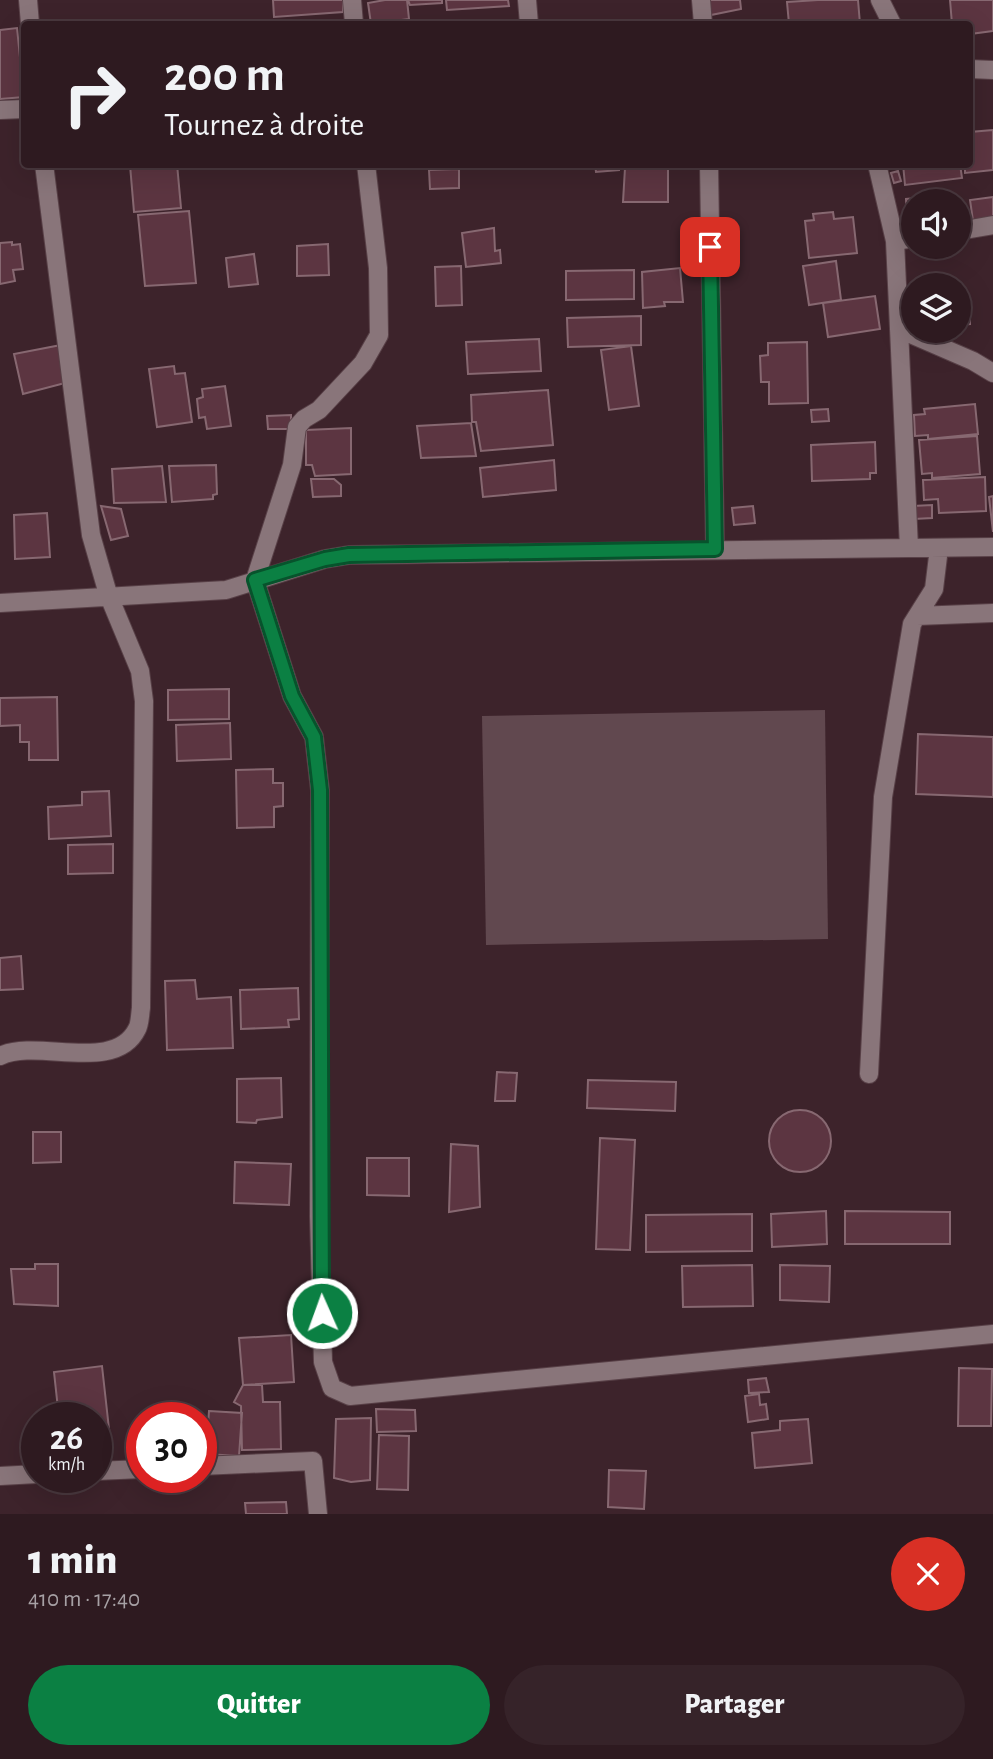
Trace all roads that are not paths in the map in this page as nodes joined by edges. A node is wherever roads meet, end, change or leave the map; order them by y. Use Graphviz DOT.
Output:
graph roads {
  1 [pos="28,0"];
  2 [pos="352,0"];
  3 [pos="527,0"];
  4 [pos="701,0"];
  5 [pos="880,0"];
  6 [pos="30,21"];
  7 [pos="354,21"];
  8 [pos="529,21"];
  9 [pos="703,21"];
  10 [pos="890,21"];
  11 [pos="973,69"];
  12 [pos="993,70"];
  13 [pos="21,109"];
  14 [pos="0,110"];
  15 [pos="45,168"];
  16 [pos="366,168"];
  17 [pos="709,168"];
  18 [pos="878,168"];
  19 [pos="993,225"];
  20 [pos="971,229"];
  21 [pos="901,240"];
  22 [pos="895,241"];
  23 [pos="899,329"];
  24 [pos="993,373"];
  25 [pos="993,547"];
  26 [pos="909,548"];
  27 [pos="939,548"];
  28 [pos="715,549"];
  29 [pos="255,580"];
  30 [pos="108,594"];
  31 [pos="0,603"];
  32 [pos="993,613"];
  33 [pos="917,616"];
  34 [pos="0,1056"];
  35 [pos="869,1074"];
  36 [pos="993,1334"];
  37 [pos="217,1465"];
  38 [pos="21,1475"];
  39 [pos="0,1476"];
  40 [pos="318,1514"];
  1 -- 6 [label="street"];
  2 -- 7 [label="street"];
  3 -- 8 [label="street"];
  4 -- 9 [label="street"];
  5 -- 10 [label="street"];
  11 -- 12 [label="street"];
  13 -- 14 [label="street"];
  15 -- 30 [label="street"];
  16 -- 29 [label="street"];
  17 -- 28 [label="street"];
  18 -- 22 [label="street"];
  19 -- 20 [label="street"];
  21 -- 22 [label="street"];
  22 -- 23 [label="street"];
  23 -- 24 [label="street"];
  23 -- 26 [label="street"];
  25 -- 27 [label="street"];
  26 -- 27 [label="street"];
  26 -- 28 [label="street"];
  27 -- 33 [label="street"];
  28 -- 29 [label="street"];
  29 -- 30 [label="street"];
  29 -- 36 [label="street"];
  30 -- 31 [label="street"];
  30 -- 34 [label="street"];
  32 -- 33 [label="street"];
  33 -- 35 [label="street"];
  37 -- 40 [label="street"];
  38 -- 39 [label="street"];
}
